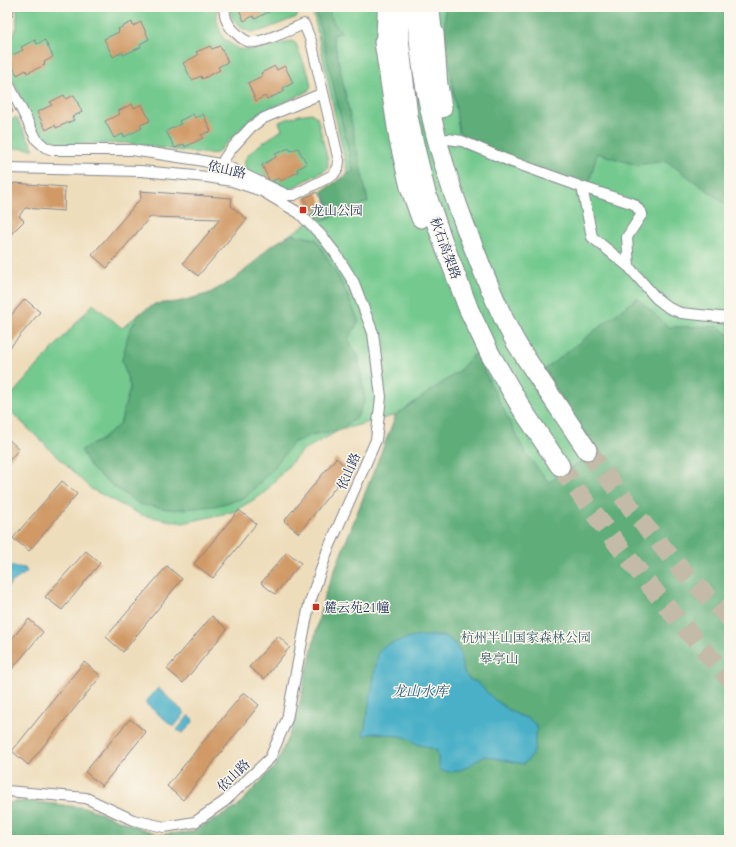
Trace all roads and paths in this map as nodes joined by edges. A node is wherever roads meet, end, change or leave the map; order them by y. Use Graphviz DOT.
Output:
graph roads {
  1 [pos="9,7"];
  2 [pos="224,7"];
  3 [pos="386,7"];
  4 [pos="398,7"];
  5 [pos="416,7"];
  6 [pos="431,7"];
  7 [pos="7,13"];
  8 [pos="434,33"];
  9 [pos="384,42"];
  10 [pos="7,81"];
  11 [pos="323,93"];
  12 [pos="448,139"];
  13 [pos="224,166"];
  14 [pos="7,168"];
  15 [pos="227,180"];
  16 [pos="582,187"];
  17 [pos="629,267"];
  18 [pos="494,300"];
  19 [pos="729,318"];
  20 [pos="490,354"];
  21 [pos="587,450"];
  22 [pos="560,466"];
  23 [pos="7,791"];
  1 -- 7 [label="street"];
  2 -- 11 [label="street"];
  3 -- 9 [label="main road"];
  4 -- 20 [label="highway, 秋石高架路"];
  5 -- 18 [label="highway, 秋石高架路"];
  6 -- 8 [label="main road"];
  8 -- 12 [label="highway"];
  9 -- 20 [label="highway"];
  10 -- 13 [label="street"];
  11 -- 13 [label="street"];
  11 -- 13 [label="street"];
  12 -- 16 [label="street"];
  12 -- 18 [label="highway"];
  13 -- 15 [label="street"];
  14 -- 15 [label="street, 依山路"];
  15 -- 23 [label="street, 依山路"];
  16 -- 17 [label="street"];
  16 -- 17 [label="street"];
  17 -- 19 [label="street"];
  18 -- 21 [label="highway, 秋石高架路"];
  20 -- 22 [label="highway, 秋石高架路"];
}
